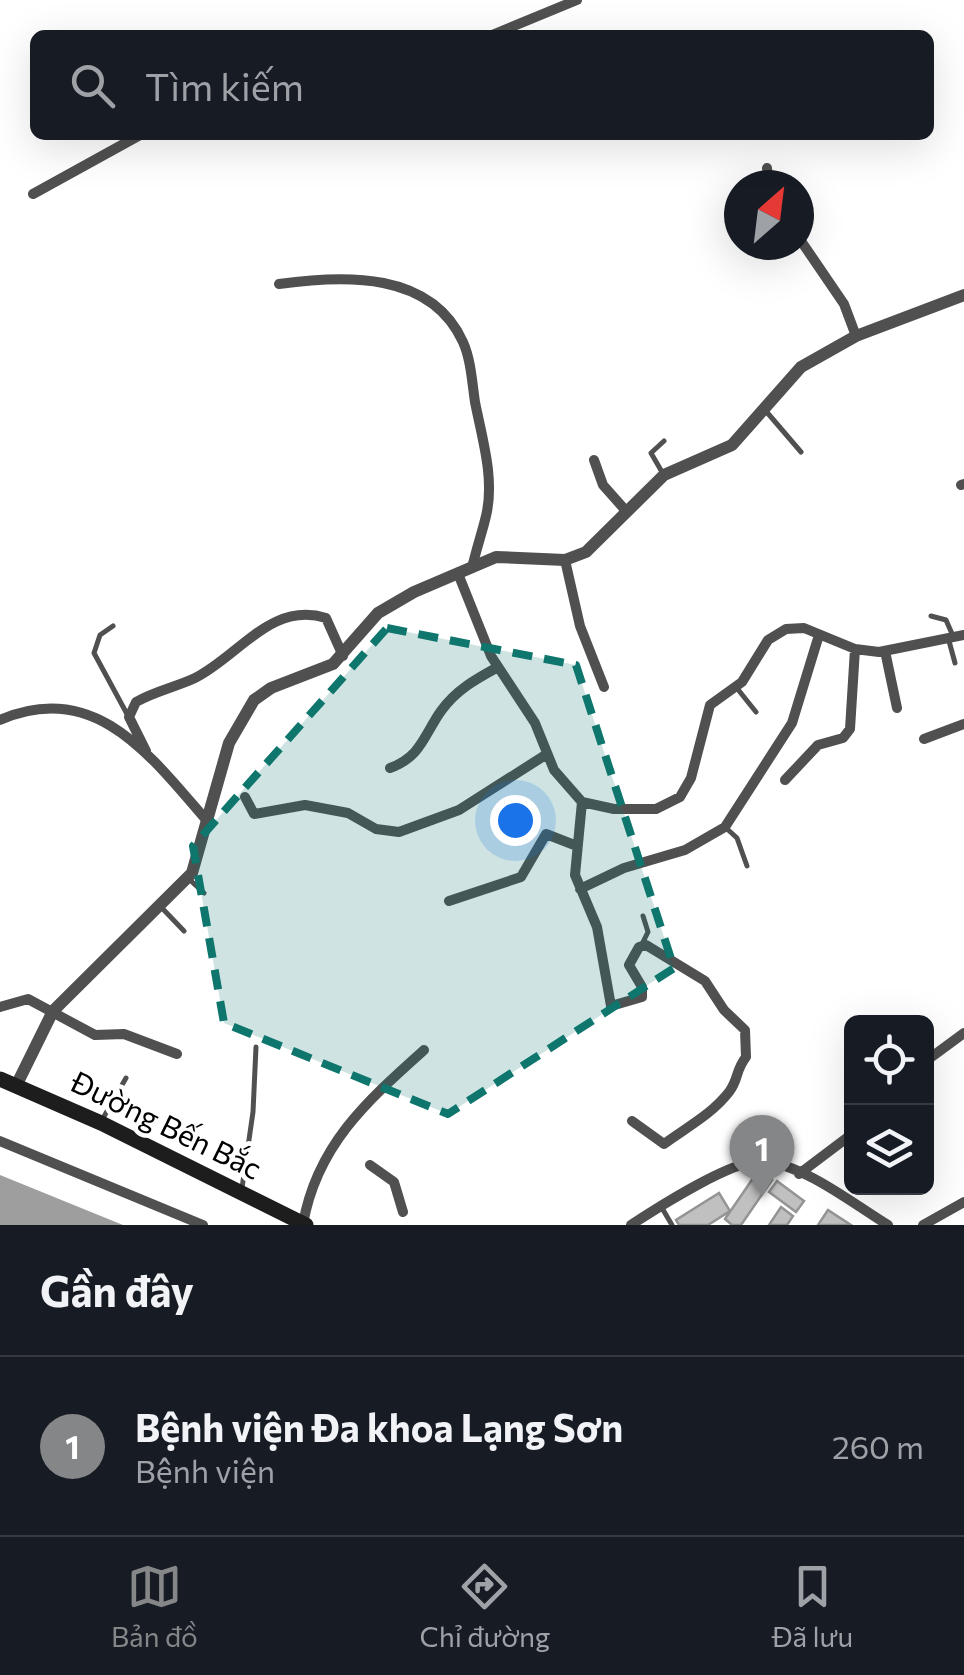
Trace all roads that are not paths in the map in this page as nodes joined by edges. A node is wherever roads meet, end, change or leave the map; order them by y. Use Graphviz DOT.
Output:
graph roads {
  1 [pos="577,0"];
  2 [pos="504,30"];
  3 [pos="131,140"];
  4 [pos="32,194"];
  5 [pos="814,260"];
  6 [pos="279,284"];
  7 [pos="964,296"];
  8 [pos="856,336"];
  9 [pos="763,408"];
  10 [pos="664,441"];
  11 [pos="801,452"];
  12 [pos="594,460"];
  13 [pos="664,475"];
  14 [pos="627,512"];
  15 [pos="565,560"];
  16 [pos="472,568"];
  17 [pos="459,576"];
  18 [pos="931,616"];
  19 [pos="113,626"];
  20 [pos="819,635"];
  21 [pos="955,638"];
  22 [pos="854,649"];
  23 [pos="885,651"];
  24 [pos="343,657"];
  25 [pos="955,663"];
  26 [pos="498,667"];
  27 [pos="604,686"];
  28 [pos="736,687"];
  29 [pos="897,708"];
  30 [pos="756,712"];
  31 [pos="129,717"];
  32 [pos="0,720"];
  33 [pos="964,724"];
  34 [pos="924,739"];
  35 [pos="146,751"];
  36 [pos="547,754"];
  37 [pos="390,768"];
  38 [pos="784,780"];
  39 [pos="245,797"];
  40 [pos="582,802"];
  41 [pos="208,822"];
  42 [pos="726,827"];
  43 [pos="578,846"];
  44 [pos="747,866"];
  45 [pos="188,878"];
  46 [pos="580,889"];
  47 [pos="204,893"];
  48 [pos="450,901"];
  49 [pos="161,907"];
  50 [pos="643,916"];
  51 [pos="184,930"];
  52 [pos="642,944"];
  53 [pos="0,1007"];
  54 [pos="53,1012"];
  55 [pos="964,1033"];
  56 [pos="256,1047"];
  57 [pos="424,1050"];
  58 [pos="176,1054"];
  59 [pos="934,1055"];
  60 [pos="126,1078"];
  61 [pos="0,1079"];
  62 [pos="16,1084"];
  63 [pos="632,1122"];
  64 [pos="101,1123"];
  65 [pos="0,1140"];
  66 [pos="844,1140"];
  67 [pos="370,1165"];
  68 [pos="800,1174"];
  69 [pos="242,1193"];
  70 [pos="964,1202"];
  71 [pos="662,1208"];
  72 [pos="404,1212"];
  73 [pos="304,1224"];
  74 [pos="204,1225"];
  75 [pos="632,1225"];
  76 [pos="672,1225"];
  77 [pos="888,1225"];
  78 [pos="924,1225"];
  1 -- 2 [label="street"];
  3 -- 4 [label="street"];
  5 -- 8 [label="street"];
  6 -- 16 [label="street"];
  7 -- 8 [label="street"];
  8 -- 9 [label="street"];
  9 -- 11 [label="lane"];
  9 -- 13 [label="street"];
  10 -- 13 [label="lane"];
  12 -- 14 [label="street"];
  13 -- 14 [label="street"];
  14 -- 15 [label="street"];
  15 -- 16 [label="street"];
  15 -- 27 [label="street"];
  16 -- 17 [label="street"];
  17 -- 24 [label="street"];
  17 -- 26 [label="street"];
  18 -- 21 [label="lane"];
  19 -- 31 [label="lane"];
  20 -- 22 [label="street"];
  20 -- 28 [label="street"];
  20 -- 42 [label="street"];
  21 -- 23 [label="street"];
  21 -- 25 [label="lane"];
  22 -- 23 [label="street"];
  22 -- 38 [label="street"];
  23 -- 29 [label="street"];
  24 -- 31 [label="street"];
  24 -- 41 [label="street"];
  26 -- 36 [label="street"];
  26 -- 37 [label="street"];
  28 -- 30 [label="lane"];
  28 -- 40 [label="street"];
  31 -- 35 [label="street"];
  32 -- 35 [label="street"];
  33 -- 34 [label="street"];
  35 -- 41 [label="street"];
  36 -- 39 [label="street"];
  36 -- 40 [label="street"];
  40 -- 43 [label="street"];
  41 -- 45 [label="street"];
  42 -- 44 [label="lane"];
  42 -- 46 [label="street"];
  43 -- 46 [label="street"];
  43 -- 48 [label="street"];
  45 -- 47 [label="lane"];
  45 -- 49 [label="street"];
  46 -- 52 [label="street"];
  49 -- 51 [label="lane"];
  49 -- 54 [label="street"];
  50 -- 52 [label="lane"];
  52 -- 63 [label="street"];
  53 -- 54 [label="street"];
  54 -- 58 [label="street"];
  54 -- 62 [label="street"];
  55 -- 59 [label="street"];
  56 -- 69 [label="lane"];
  57 -- 73 [label="street"];
  60 -- 64 [label="lane"];
  61 -- 62 [label="main road, Đường Bến Bắc"];
  62 -- 64 [label="main road, Đường Bến Bắc"];
  64 -- 69 [label="main road, Đường Bến Bắc"];
  65 -- 74 [label="street"];
  66 -- 68 [label="street"];
  67 -- 72 [label="street"];
  68 -- 71 [label="street"];
  68 -- 77 [label="street"];
  69 -- 73 [label="main road, Đường Bến Bắc"];
  70 -- 78 [label="street"];
  71 -- 75 [label="street"];
  71 -- 76 [label="lane"];
}
